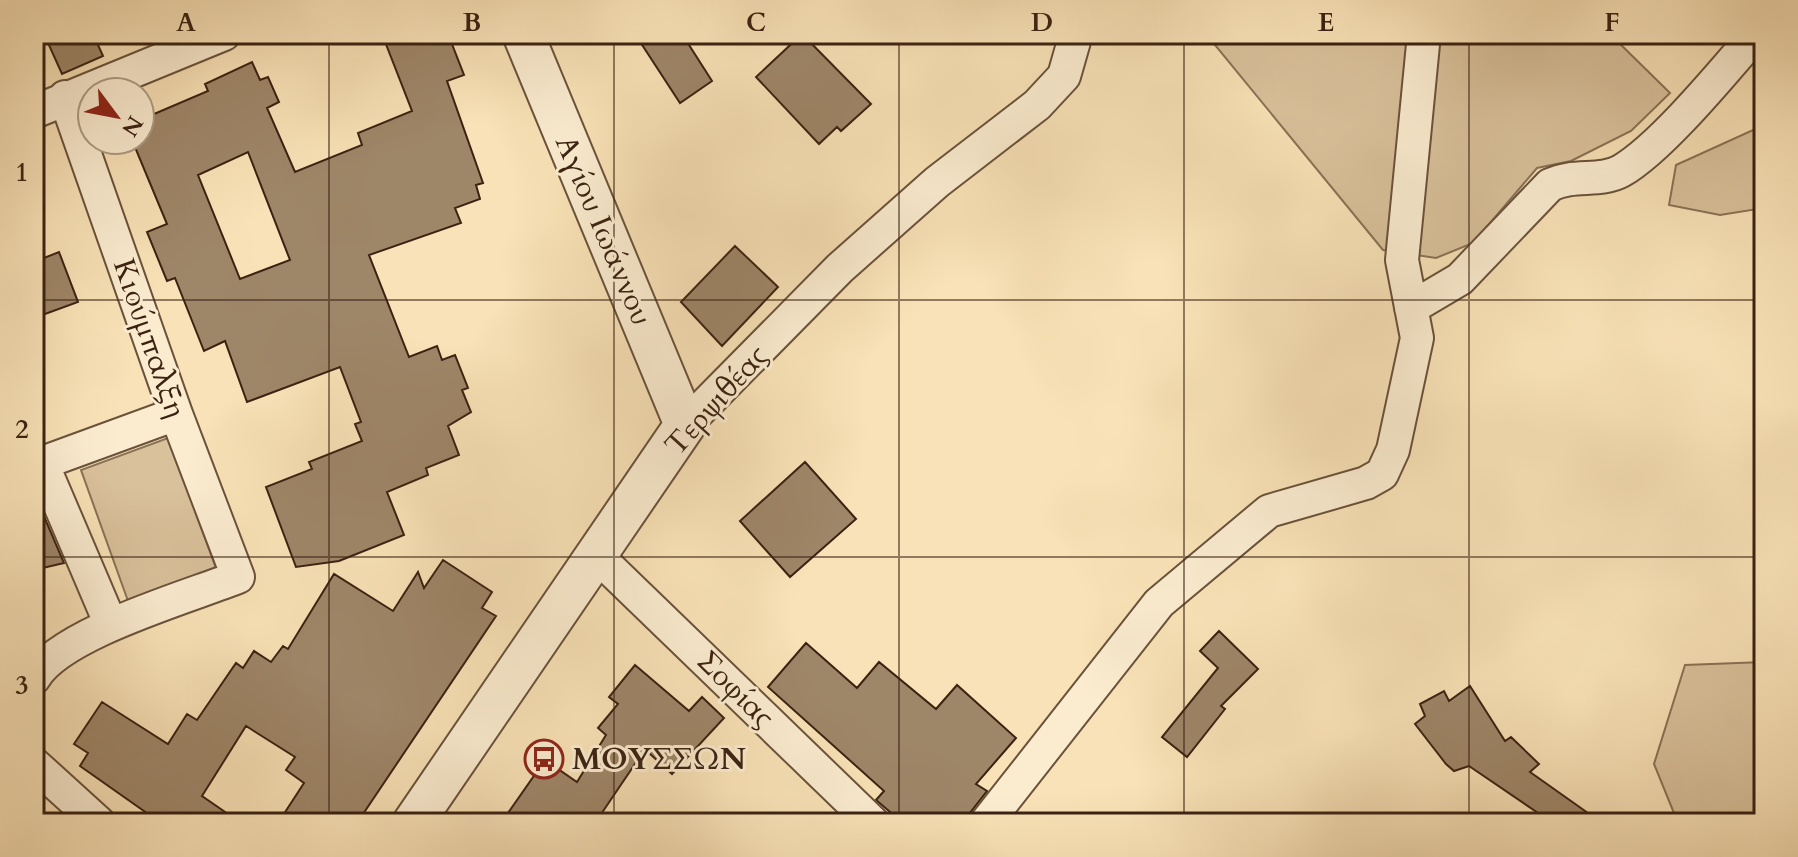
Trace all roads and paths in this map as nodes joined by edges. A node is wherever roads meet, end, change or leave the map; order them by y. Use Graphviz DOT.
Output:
graph roads {
  1 [pos="224,34"];
  2 [pos="523,34"];
  3 [pos="1076,34"];
  4 [pos="1424,34"];
  5 [pos="1756,34"];
  6 [pos="65,97"];
  7 [pos="34,112"];
  8 [pos="1411,308"];
  9 [pos="176,414"];
  10 [pos="685,425"];
  11 [pos="38,464"];
  12 [pos="597,556"];
  13 [pos="111,625"];
  14 [pos="34,678"];
  15 [pos="34,764"];
  16 [pos="99,823"];
  17 [pos="413,823"];
  18 [pos="873,823"];
  19 [pos="986,823"];
  1 -- 6 [label="street"];
  2 -- 10 [label="street, Αγίου Ιωάννου"];
  3 -- 10 [label="street, Τερψιθέας"];
  4 -- 8 [label="street"];
  5 -- 8 [label="street"];
  6 -- 7 [label="street"];
  6 -- 9 [label="street, Κιούμπαλξη"];
  8 -- 19 [label="street"];
  9 -- 11 [label="street"];
  9 -- 13 [label="street, Κιούμπαλξη"];
  10 -- 12 [label="street, Τερψιθέας"];
  11 -- 13 [label="street"];
  12 -- 17 [label="street, Τερψιθέας"];
  12 -- 18 [label="street, Σοφίας"];
  13 -- 14 [label="street"];
  15 -- 16 [label="street"];
}
